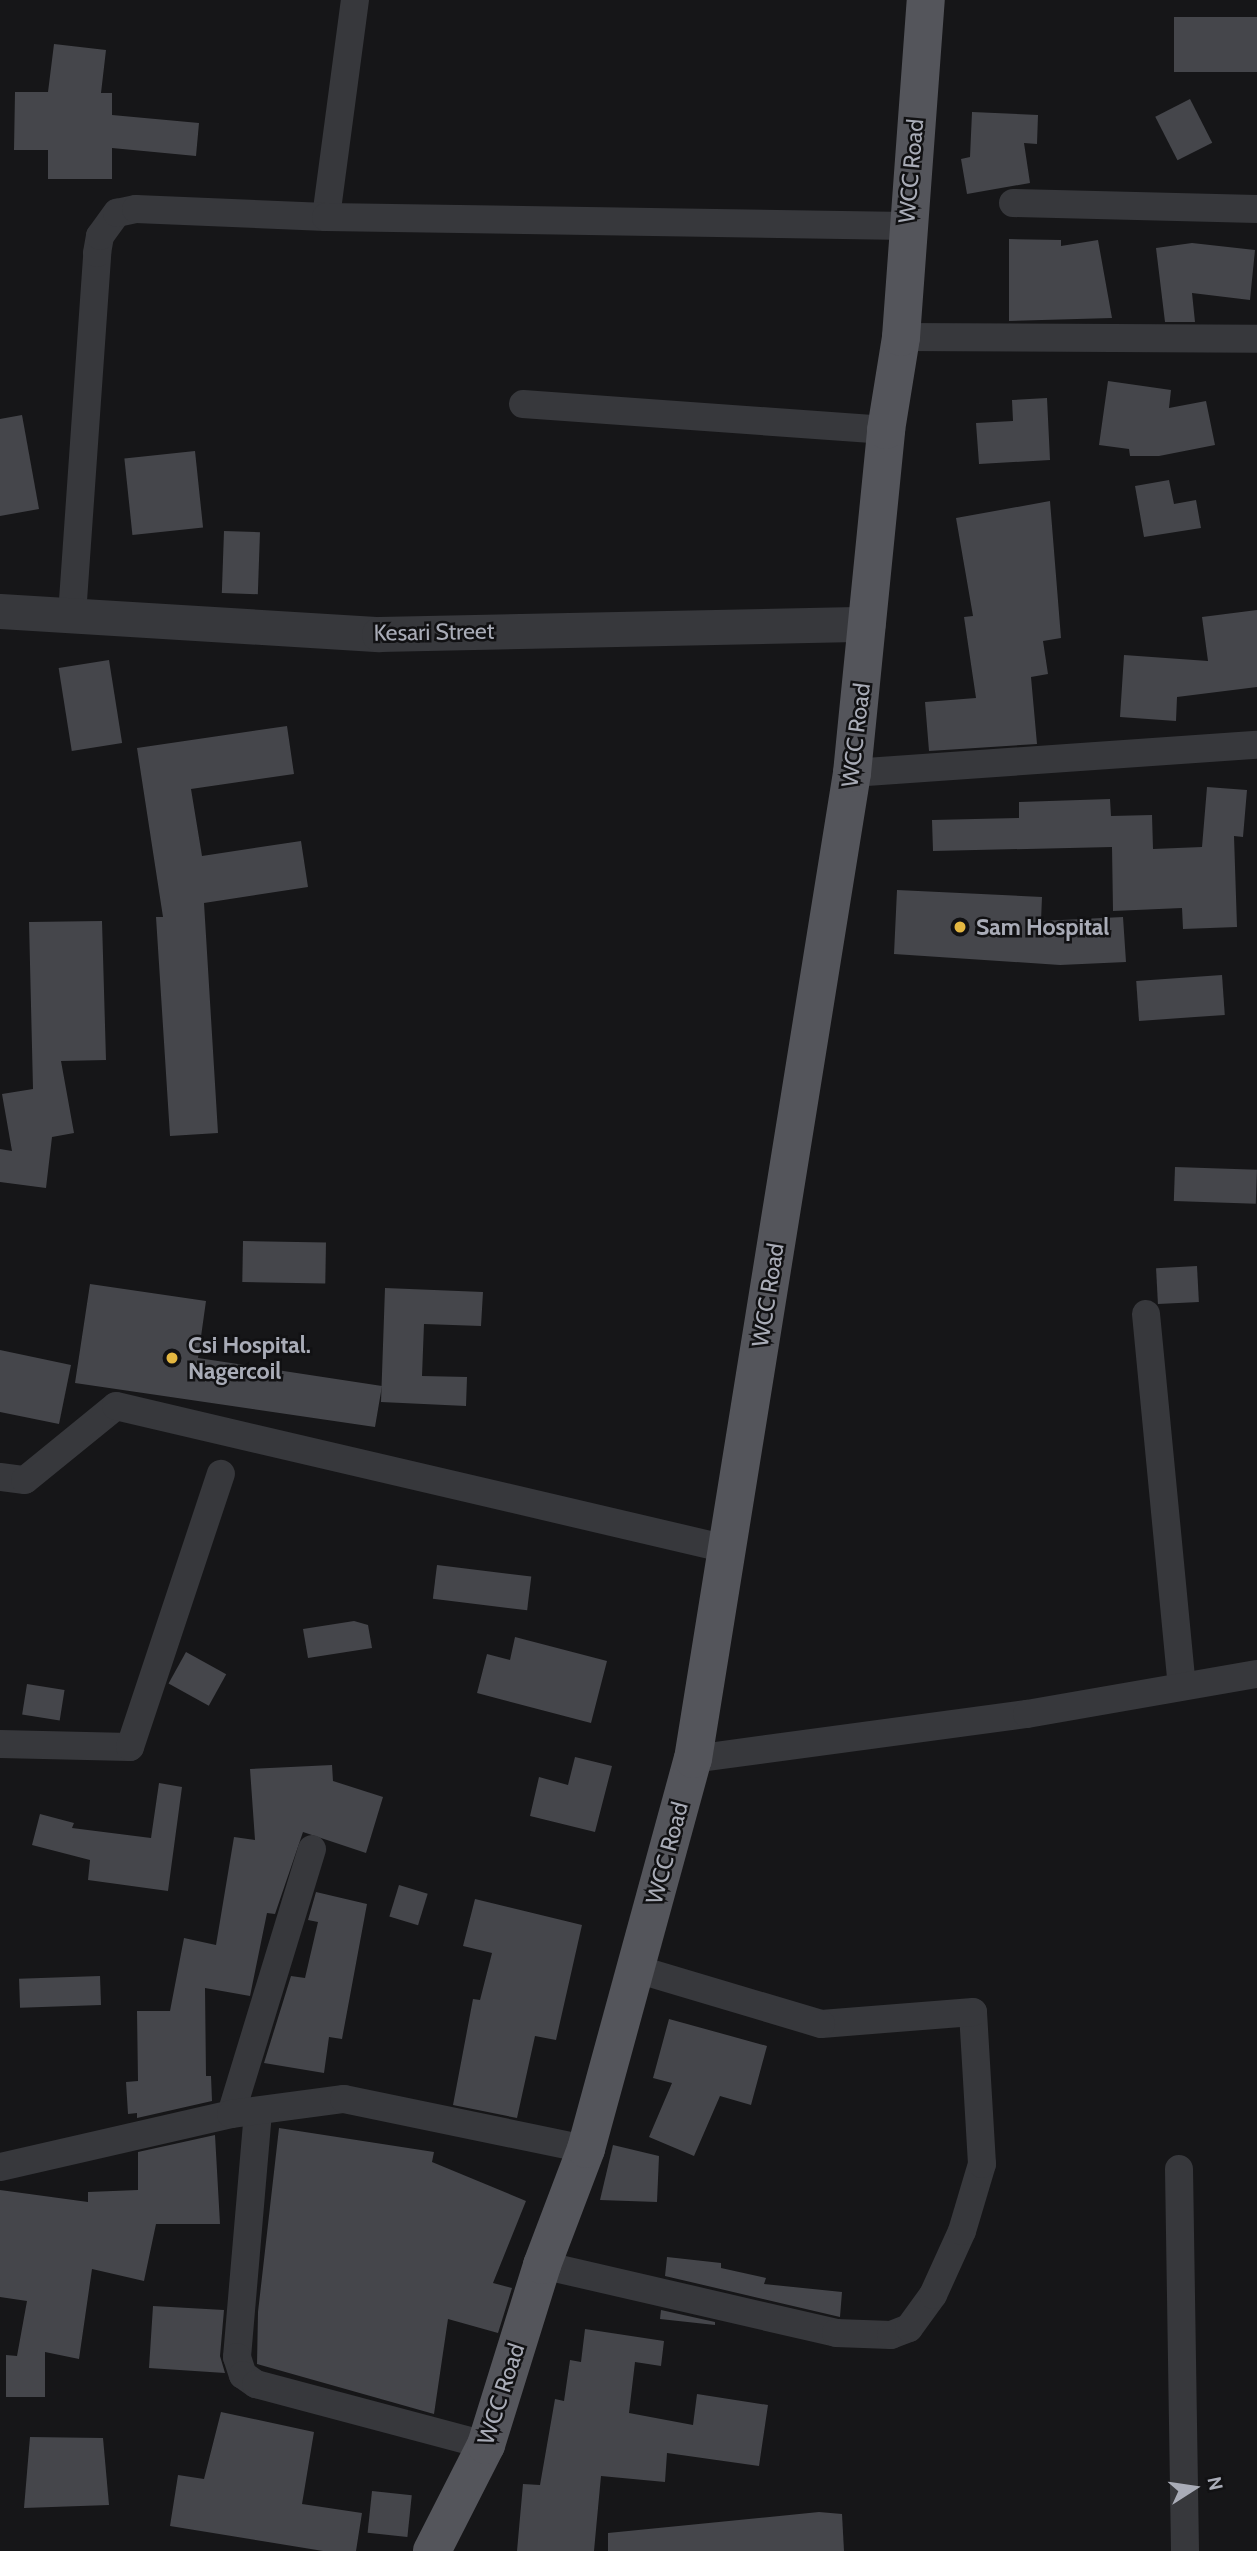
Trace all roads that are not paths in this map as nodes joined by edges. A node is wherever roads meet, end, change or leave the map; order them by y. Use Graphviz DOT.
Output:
graph roads {
  1 [pos="355,0"];
  2 [pos="926,0"];
  3 [pos="1013,203"];
  4 [pos="1257,209"];
  5 [pos="326,217"];
  6 [pos="907,226"];
  7 [pos="901,337"];
  8 [pos="1257,339"];
  9 [pos="523,404"];
  10 [pos="886,430"];
  11 [pos="0,611"];
  12 [pos="72,615"];
  13 [pos="868,624"];
  14 [pos="1257,745"];
  15 [pos="852,774"];
  16 [pos="1146,1314"];
  17 [pos="221,1474"];
  18 [pos="0,1477"];
  19 [pos="727,1549"];
  20 [pos="1257,1674"];
  21 [pos="1182,1685"];
  22 [pos="0,1744"];
  23 [pos="693,1759"];
  24 [pos="312,1849"];
  25 [pos="636,1969"];
  26 [pos="244,2113"];
  27 [pos="586,2149"];
  28 [pos="0,2167"];
  29 [pos="1179,2169"];
  30 [pos="542,2265"];
  31 [pos="486,2445"];
  32 [pos="432,2551"];
  33 [pos="1185,2551"];
  1 -- 5 [label="street"];
  2 -- 6 [label="main road, WCC Road"];
  3 -- 4 [label="street"];
  5 -- 6 [label="street"];
  5 -- 12 [label="street"];
  6 -- 7 [label="main road, WCC Road"];
  7 -- 8 [label="street"];
  7 -- 10 [label="main road, WCC Road"];
  9 -- 10 [label="street"];
  10 -- 13 [label="main road, WCC Road"];
  11 -- 12 [label="street, Kesari Street"];
  12 -- 13 [label="street, Kesari Street"];
  13 -- 15 [label="main road, WCC Road"];
  14 -- 15 [label="street"];
  15 -- 19 [label="main road, WCC Road"];
  16 -- 21 [label="street"];
  17 -- 22 [label="street"];
  18 -- 19 [label="street"];
  19 -- 23 [label="main road, WCC Road"];
  20 -- 21 [label="street"];
  21 -- 23 [label="street"];
  23 -- 25 [label="main road, WCC Road"];
  24 -- 26 [label="street"];
  25 -- 27 [label="main road, WCC Road"];
  25 -- 30 [label="street"];
  26 -- 27 [label="street"];
  26 -- 28 [label="street"];
  26 -- 31 [label="street"];
  27 -- 30 [label="main road, WCC Road"];
  29 -- 33 [label="street"];
  30 -- 31 [label="main road, WCC Road"];
  31 -- 32 [label="main road, WCC Road"];
}
